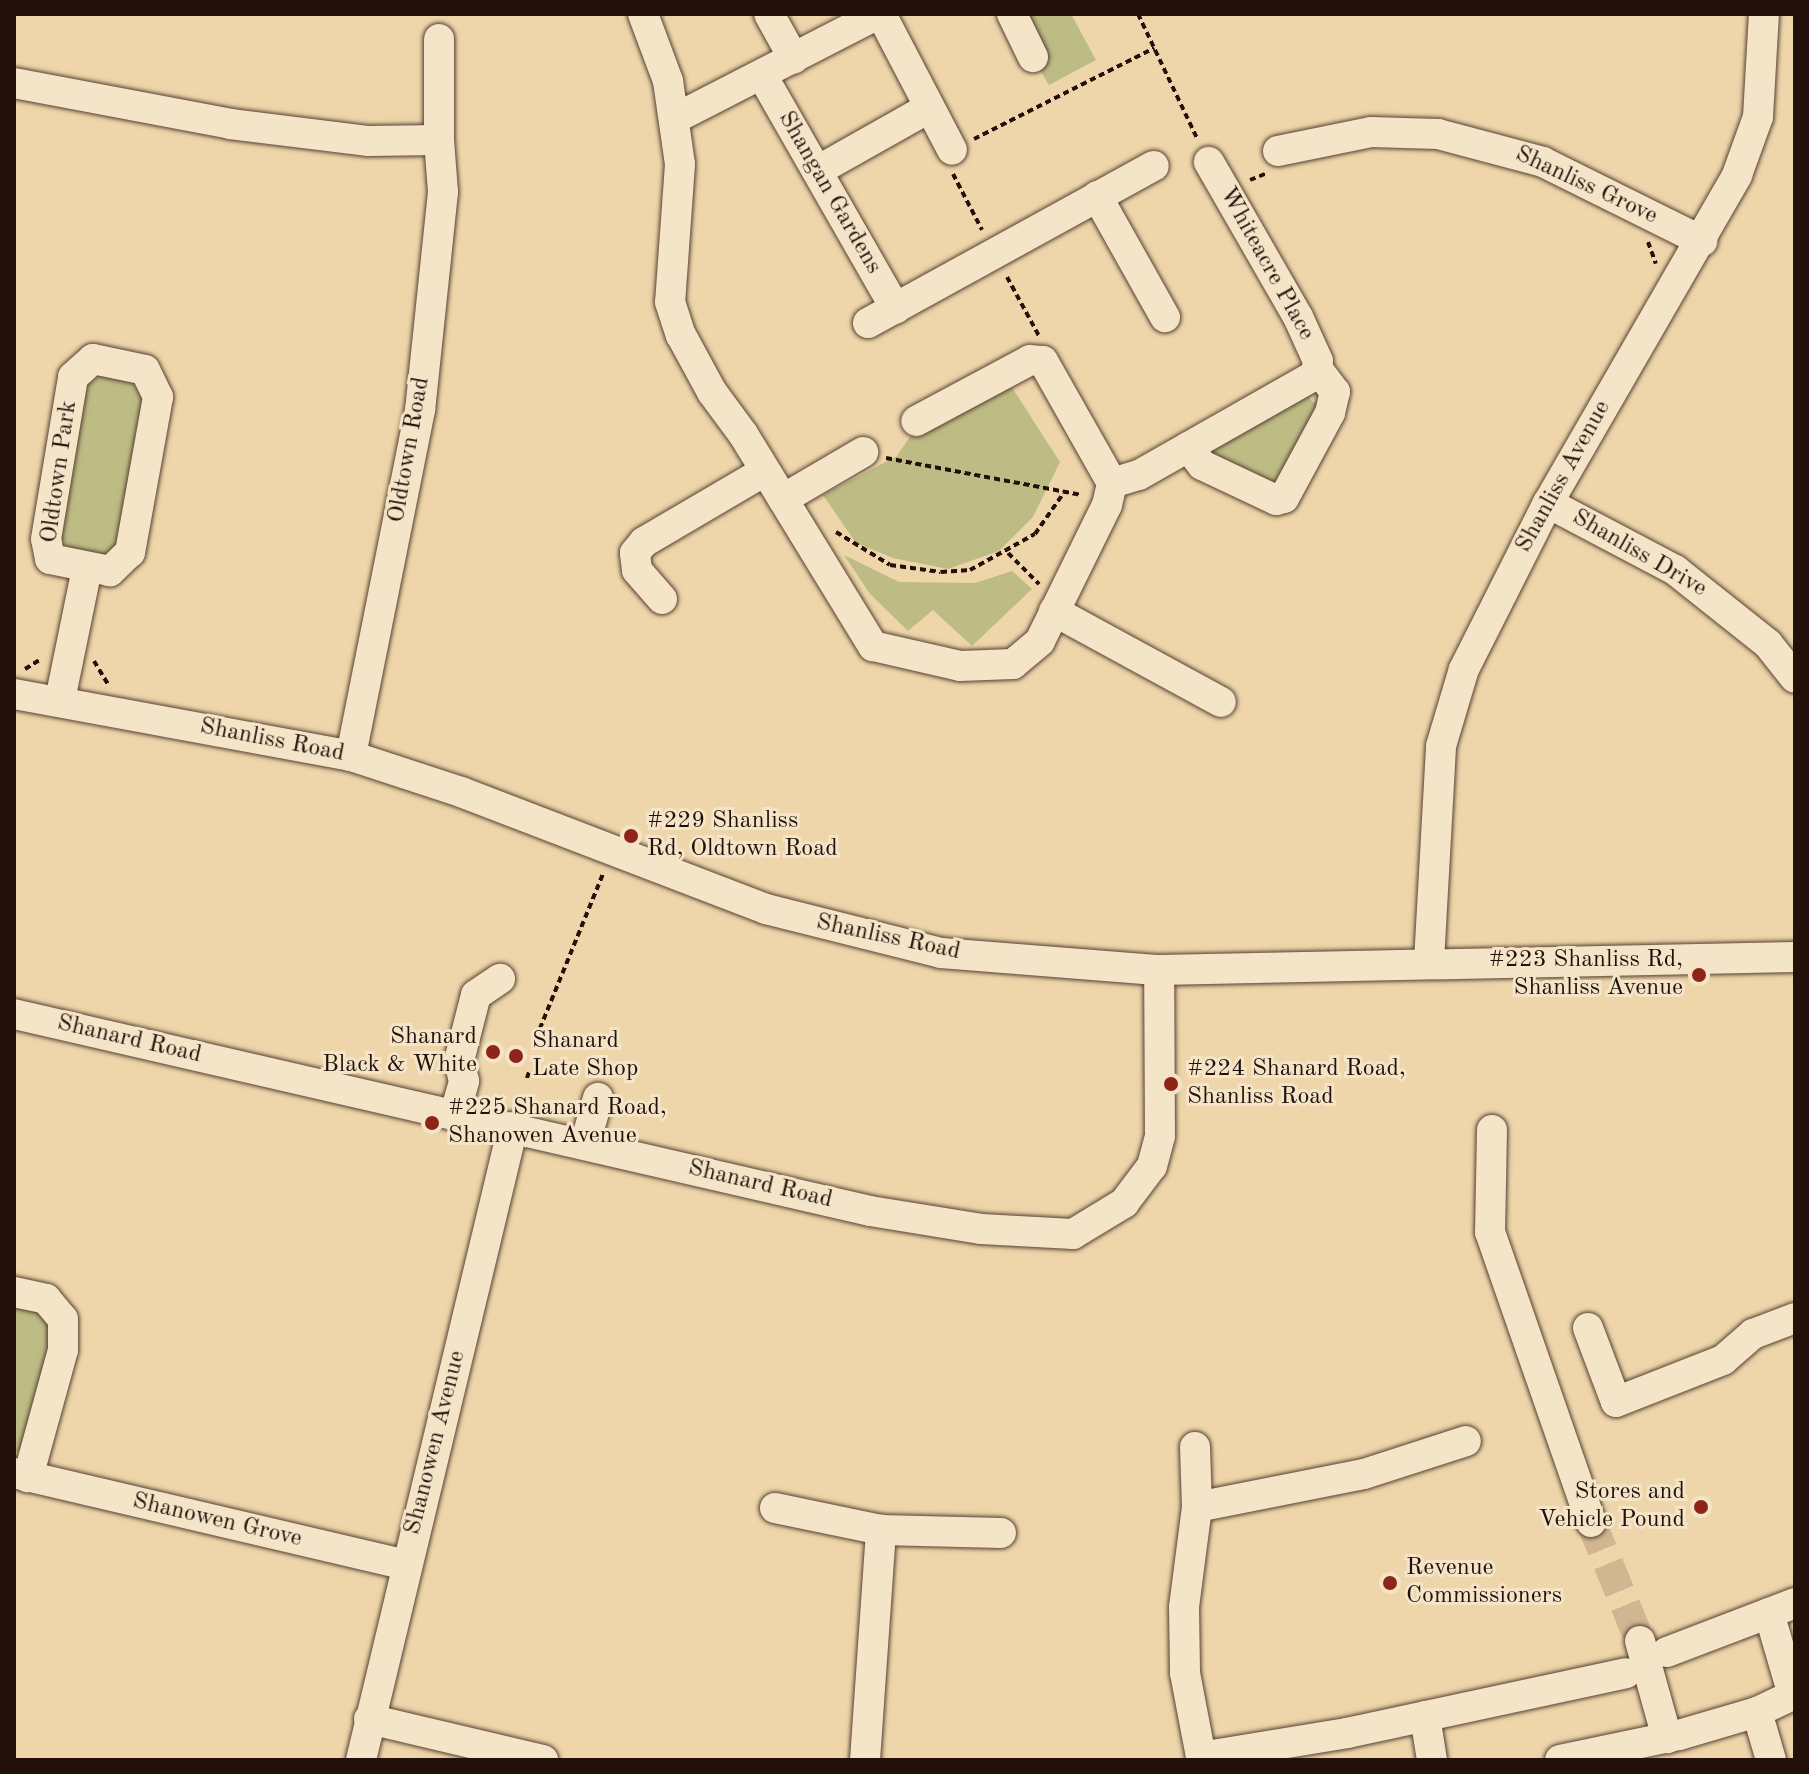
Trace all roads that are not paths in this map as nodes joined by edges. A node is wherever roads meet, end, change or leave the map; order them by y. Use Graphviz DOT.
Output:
graph roads {
  1 [pos="643,14"];
  2 [pos="769,14"];
  3 [pos="880,14"];
  4 [pos="1012,14"];
  5 [pos="1764,14"];
  6 [pos="439,39"];
  7 [pos="1033,57"];
  8 [pos="794,59"];
  9 [pos="763,77"];
  10 [pos="14,83"];
  11 [pos="929,108"];
  12 [pos="676,118"];
  13 [pos="439,140"];
  14 [pos="952,150"];
  15 [pos="1278,151"];
  16 [pos="1209,162"];
  17 [pos="1154,166"];
  18 [pos="817,171"];
  19 [pos="1097,196"];
  20 [pos="1702,241"];
  21 [pos="896,309"];
  22 [pos="1165,317"];
  23 [pos="868,323"];
  24 [pos="1317,368"];
  25 [pos="916,421"];
  26 [pos="1188,447"];
  27 [pos="872,454"];
  28 [pos="765,471"];
  29 [pos="1102,490"];
  30 [pos="783,499"];
  31 [pos="1548,503"];
  32 [pos="87,568"];
  33 [pos="662,599"];
  34 [pos="1052,601"];
  35 [pos="1795,678"];
  36 [pos="14,694"];
  37 [pos="60,700"];
  38 [pos="1221,702"];
  39 [pos="351,756"];
  40 [pos="1795,957"];
  41 [pos="1429,962"];
  42 [pos="1159,970"];
  43 [pos="500,979"];
  44 [pos="14,1014"];
  45 [pos="598,1098"];
  46 [pos="455,1113"];
  47 [pos="513,1127"];
  48 [pos="1492,1130"];
  49 [pos="585,1144"];
  50 [pos="14,1292"];
  51 [pos="1795,1318"];
  52 [pos="1588,1328"];
  53 [pos="1466,1441"];
  54 [pos="1195,1447"];
  55 [pos="21,1475"];
  56 [pos="1197,1507"];
  57 [pos="775,1508"];
  58 [pos="1591,1522"];
  59 [pos="881,1530"];
  60 [pos="1001,1533"];
  61 [pos="407,1565"];
  62 [pos="1782,1608"];
  63 [pos="1626,1673"];
  64 [pos="1794,1694"];
  65 [pos="1757,1712"];
  66 [pos="1425,1716"];
  67 [pos="369,1719"];
  68 [pos="1667,1738"];
  69 [pos="514,1756"];
  70 [pos="1576,1758"];
  71 [pos="361,1760"];
  72 [pos="543,1760"];
  73 [pos="865,1760"];
  74 [pos="1432,1760"];
  75 [pos="1771,1760"];
  1 -- 12 [label="street"];
  2 -- 8 [label="street"];
  3 -- 8 [label="street"];
  3 -- 11 [label="street"];
  4 -- 7 [label="street"];
  5 -- 20 [label="street, Shanliss Avenue"];
  6 -- 13 [label="street, Oldtown Road"];
  8 -- 9 [label="street"];
  9 -- 12 [label="street"];
  9 -- 18 [label="street, Shangan Gardens"];
  10 -- 13 [label="street"];
  11 -- 14 [label="street"];
  11 -- 18 [label="street"];
  12 -- 28 [label="street"];
  13 -- 39 [label="street, Oldtown Road"];
  15 -- 20 [label="street, Shanliss Grove"];
  16 -- 24 [label="street, Whiteacre Place"];
  17 -- 19 [label="street"];
  18 -- 21 [label="street, Shangan Gardens"];
  19 -- 21 [label="street"];
  19 -- 22 [label="street"];
  20 -- 31 [label="street, Shanliss Avenue"];
  21 -- 23 [label="street"];
  24 -- 26 [label="street, Whiteacre Place"];
  24 -- 26 [label="street, Whiteacre Place"];
  25 -- 29 [label="street"];
  26 -- 29 [label="street, Whiteacre Place"];
  27 -- 30 [label="street"];
  28 -- 30 [label="street"];
  28 -- 33 [label="street"];
  29 -- 34 [label="street"];
  30 -- 34 [label="street"];
  31 -- 35 [label="street, Shanliss Drive"];
  31 -- 41 [label="street, Shanliss Avenue"];
  32 -- 32 [label="street, Oldtown Park"];
  32 -- 37 [label="street, Oldtown Park"];
  34 -- 38 [label="street"];
  36 -- 37 [label="street, Shanliss Road"];
  37 -- 39 [label="street, Shanliss Road"];
  39 -- 42 [label="street, Shanliss Road"];
  40 -- 41 [label="street, Shanliss Road"];
  41 -- 42 [label="street, Shanliss Road"];
  42 -- 49 [label="street, Shanard Road"];
  43 -- 46 [label="street"];
  44 -- 46 [label="street, Shanard Road"];
  45 -- 49 [label="street"];
  46 -- 47 [label="street, Shanard Road"];
  47 -- 49 [label="street, Shanard Road"];
  47 -- 61 [label="street, Shanowen Avenue"];
  48 -- 58 [label="street"];
  50 -- 55 [label="street, Shanowen Grove"];
  51 -- 52 [label="street"];
  53 -- 56 [label="street"];
  54 -- 56 [label="street"];
  55 -- 61 [label="street, Shanowen Grove"];
  56 -- 66 [label="street"];
  57 -- 59 [label="street"];
  59 -- 60 [label="street"];
  59 -- 73 [label="street"];
  61 -- 67 [label="street, Shanowen Avenue"];
  62 -- 64 [label="street"];
  62 -- 68 [label="street"];
  63 -- 66 [label="street"];
  64 -- 65 [label="street"];
  65 -- 68 [label="street"];
  65 -- 75 [label="street"];
  66 -- 74 [label="street"];
  67 -- 69 [label="street"];
  67 -- 71 [label="street, Shanowen Avenue"];
  68 -- 70 [label="street"];
  69 -- 72 [label="street"];
}
